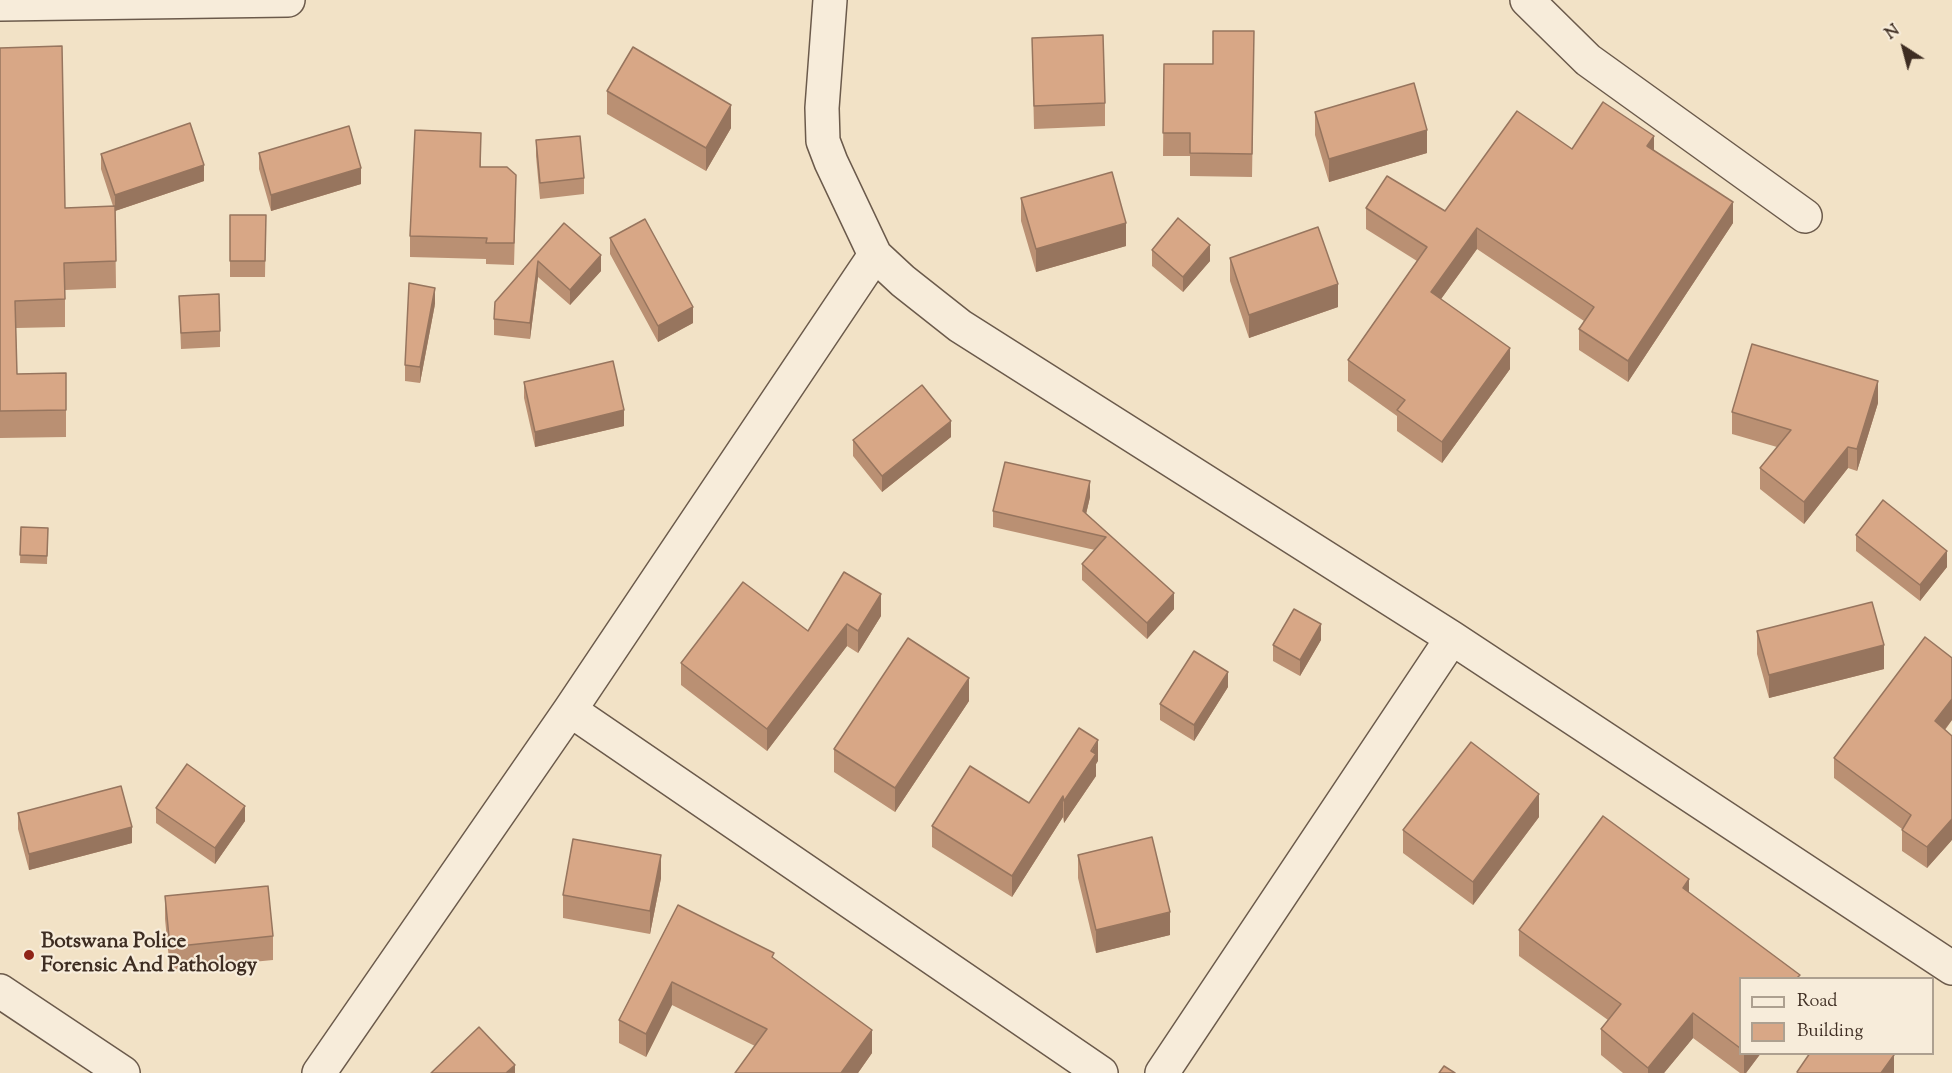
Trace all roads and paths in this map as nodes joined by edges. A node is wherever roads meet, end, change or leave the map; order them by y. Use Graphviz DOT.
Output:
graph roads {
  1 [pos="288,0"];
  2 [pos="830,0"];
  3 [pos="1527,0"];
  4 [pos="0,4"];
  5 [pos="1805,216"];
  6 [pos="875,255"];
  7 [pos="1452,638"];
  8 [pos="570,710"];
  9 [pos="1952,968"];
  10 [pos="0,991"];
  11 [pos="123,1073"];
  12 [pos="319,1073"];
  13 [pos="1101,1073"];
  14 [pos="1162,1073"];
  1 -- 4 [label="street"];
  2 -- 6 [label="street"];
  3 -- 5 [label="street"];
  6 -- 7 [label="street"];
  6 -- 8 [label="street"];
  7 -- 9 [label="street"];
  7 -- 14 [label="street"];
  8 -- 12 [label="street"];
  8 -- 13 [label="street"];
  10 -- 11 [label="street"];
}
